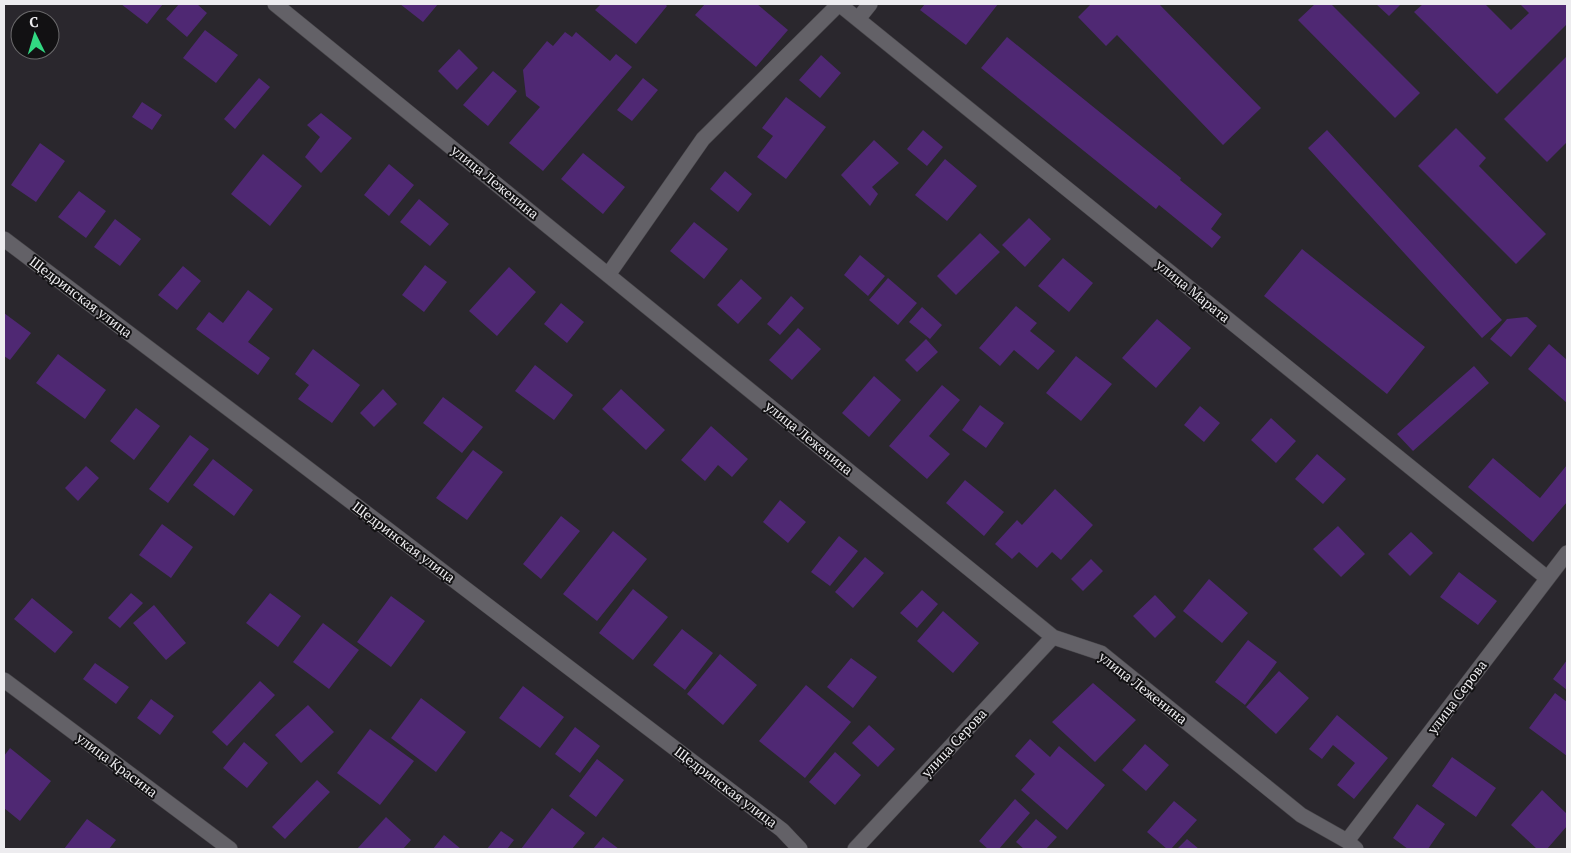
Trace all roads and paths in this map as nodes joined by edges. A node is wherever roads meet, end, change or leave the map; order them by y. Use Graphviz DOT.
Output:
graph roads {
  1 [pos="275,4"];
  2 [pos="839,4"];
  3 [pos="870,4"];
  4 [pos="858,19"];
  5 [pos="4,239"];
  6 [pos="608,275"];
  7 [pos="1567,553"];
  8 [pos="1547,578"];
  9 [pos="1053,637"];
  10 [pos="4,680"];
  11 [pos="1352,845"];
  12 [pos="230,849"];
  13 [pos="800,849"];
  14 [pos="855,849"];
  1 -- 6 [label="street, улица Леженина"];
  2 -- 4 [label="street, улица Марата"];
  2 -- 6 [label="street"];
  3 -- 4 [label="street"];
  4 -- 8 [label="street, улица Марата"];
  5 -- 13 [label="street, Щедринская улица"];
  6 -- 9 [label="street, улица Леженина"];
  7 -- 8 [label="street, улица Серова"];
  8 -- 11 [label="street, улица Серова"];
  9 -- 11 [label="street, улица Леженина"];
  9 -- 14 [label="street, улица Серова"];
  10 -- 12 [label="street, улица Красина"];
}
